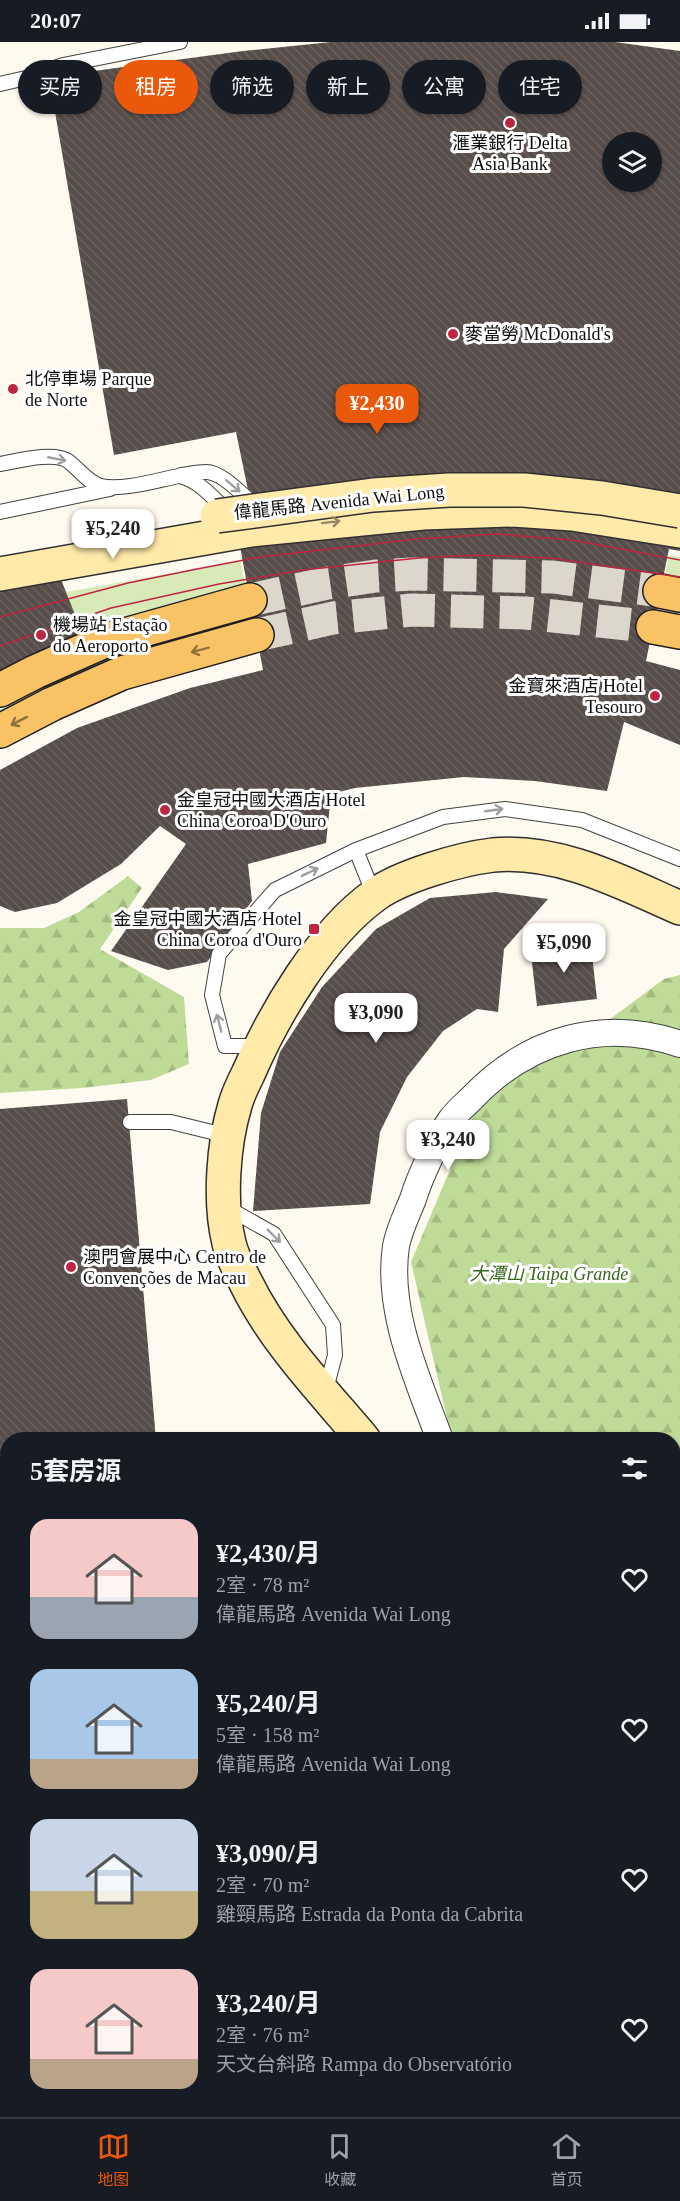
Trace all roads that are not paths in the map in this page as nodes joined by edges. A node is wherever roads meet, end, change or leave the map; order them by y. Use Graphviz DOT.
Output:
graph roads {
  1 [pos="180,42"];
  2 [pos="0,84"];
  3 [pos="0,464"];
  4 [pos="179,476"];
  5 [pos="116,487"];
  6 [pos="680,511"];
  7 [pos="0,512"];
  8 [pos="290,526"];
  9 [pos="251,530"];
  10 [pos="680,531"];
  11 [pos="0,555"];
  12 [pos="0,574"];
  13 [pos="250,600"];
  14 [pos="257,635"];
  15 [pos="0,690"];
  16 [pos="0,731"];
  17 [pos="356,850"];
  18 [pos="680,859"];
  19 [pos="374,896"];
  20 [pos="680,908"];
  21 [pos="680,1044"];
  22 [pos="260,1046"];
  23 [pos="129,1122"];
  24 [pos="228,1136"];
  25 [pos="225,1206"];
  26 [pos="325,1394"];
  27 [pos="357,1432"];
  28 [pos="437,1432"];
  1 -- 2 [label="lane"];
  3 -- 5 [label="lane, one-way"];
  4 -- 5 [label="lane"];
  4 -- 8 [label="lane, one-way"];
  4 -- 9 [label="lane"];
  5 -- 7 [label="lane"];
  6 -- 11 [label="street, 偉龍馬路 Avenida Wai Long, bridge"];
  8 -- 9 [label="street, 偉龍馬路 Avenida Wai Long"];
  8 -- 10 [label="street, 偉龍馬路 Avenida Wai Long, one-way"];
  9 -- 12 [label="street, 偉龍馬路 Avenida Wai Long"];
  13 -- 15 [label="main road"];
  14 -- 16 [label="main road, one-way"];
  17 -- 18 [label="lane, one-way"];
  17 -- 19 [label="lane"];
  22 -- 17 [label="lane, one-way"];
  19 -- 20 [label="street"];
  19 -- 22 [label="street"];
  21 -- 28 [label="street"];
  22 -- 24 [label="street"];
  23 -- 24 [label="lane"];
  24 -- 25 [label="street"];
  25 -- 26 [label="street"];
  25 -- 26 [label="lane, one-way"];
  26 -- 27 [label="street"];
}
